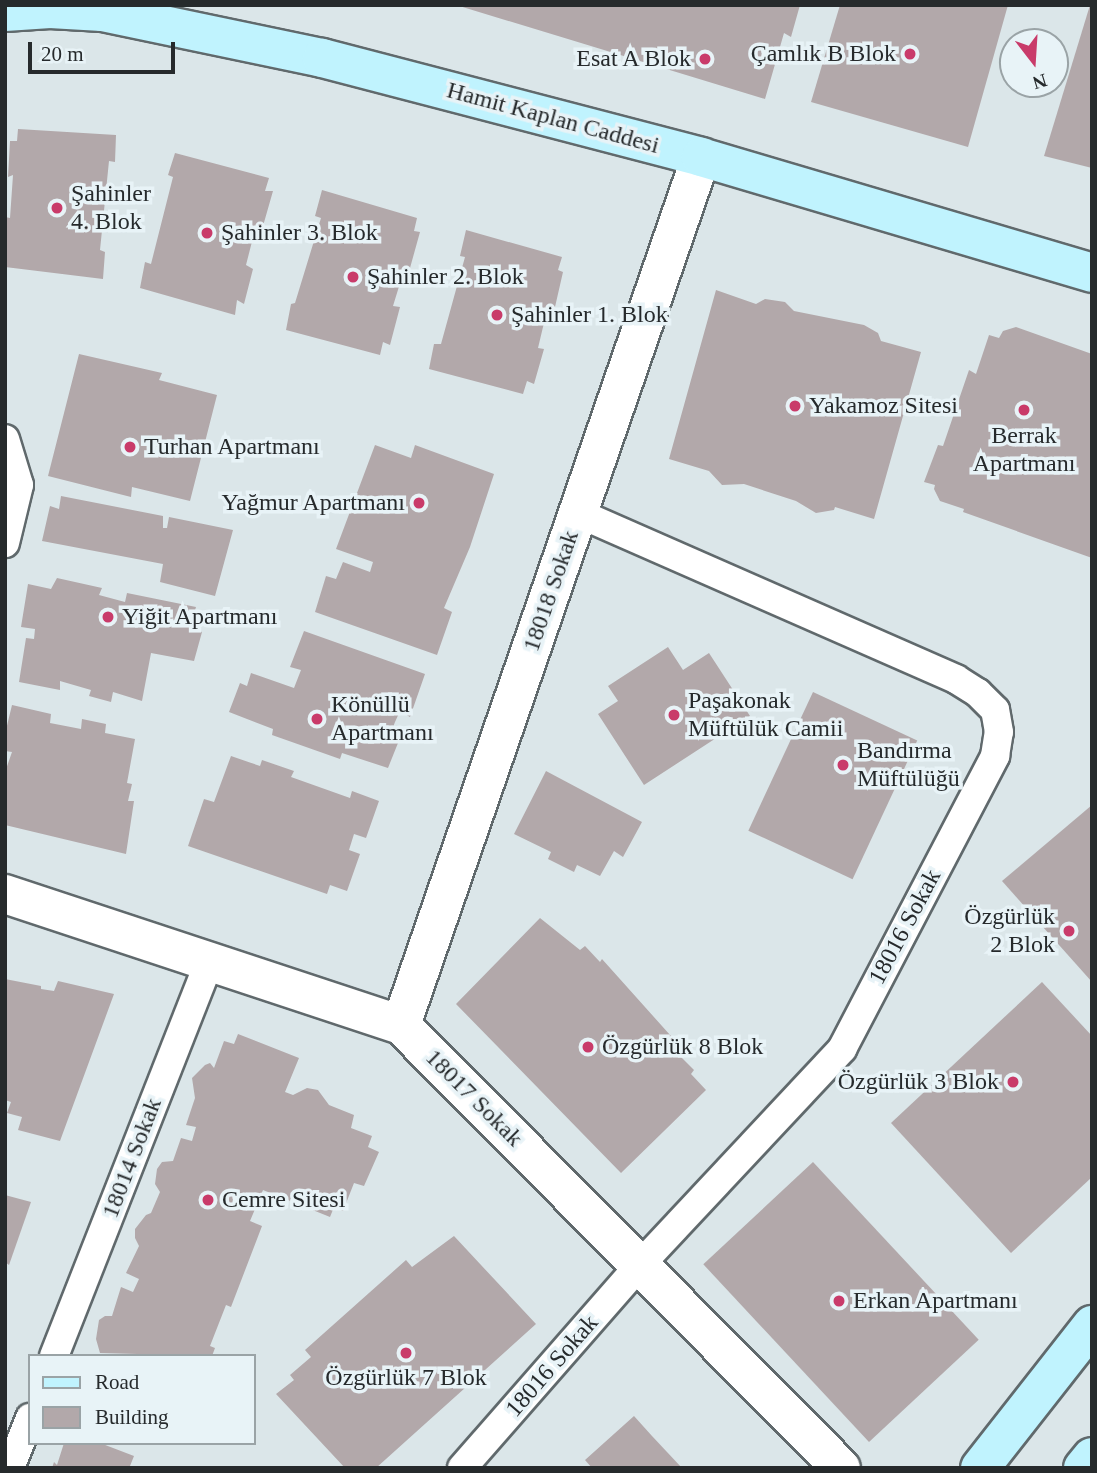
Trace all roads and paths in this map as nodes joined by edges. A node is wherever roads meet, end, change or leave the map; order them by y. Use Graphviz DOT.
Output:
graph roads {
  1 [pos="73,7"];
  2 [pos="5,12"];
  3 [pos="701,157"];
  4 [pos="1092,273"];
  5 [pos="5,439"];
  6 [pos="578,513"];
  7 [pos="5,543"];
  8 [pos="5,894"];
  9 [pos="210,960"];
  10 [pos="401,1025"];
  11 [pos="640,1265"];
  12 [pos="1092,1325"];
  13 [pos="55,1354"];
  14 [pos="1092,1458"];
  15 [pos="462,1468"];
  16 [pos="841,1468"];
  17 [pos="980,1468"];
  18 [pos="1083,1468"];
  1 -- 2 [label="main road, Hamit Kaplan Caddesi"];
  1 -- 3 [label="main road, Hamit Kaplan Caddesi"];
  3 -- 4 [label="main road, Hamit Kaplan Caddesi"];
  3 -- 6 [label="street, 18018 Sokak"];
  5 -- 7 [label="lane"];
  6 -- 10 [label="street, 18018 Sokak"];
  6 -- 11 [label="lane, 18016 Sokak"];
  8 -- 9 [label="street, 18017 Sokak"];
  9 -- 10 [label="street, 18017 Sokak"];
  9 -- 13 [label="lane, 18014 Sokak"];
  10 -- 11 [label="street, 18017 Sokak"];
  11 -- 15 [label="lane, 18016 Sokak"];
  11 -- 16 [label="street, 18017 Sokak"];
  12 -- 17 [label="main road"];
  14 -- 18 [label="main road"];
}
